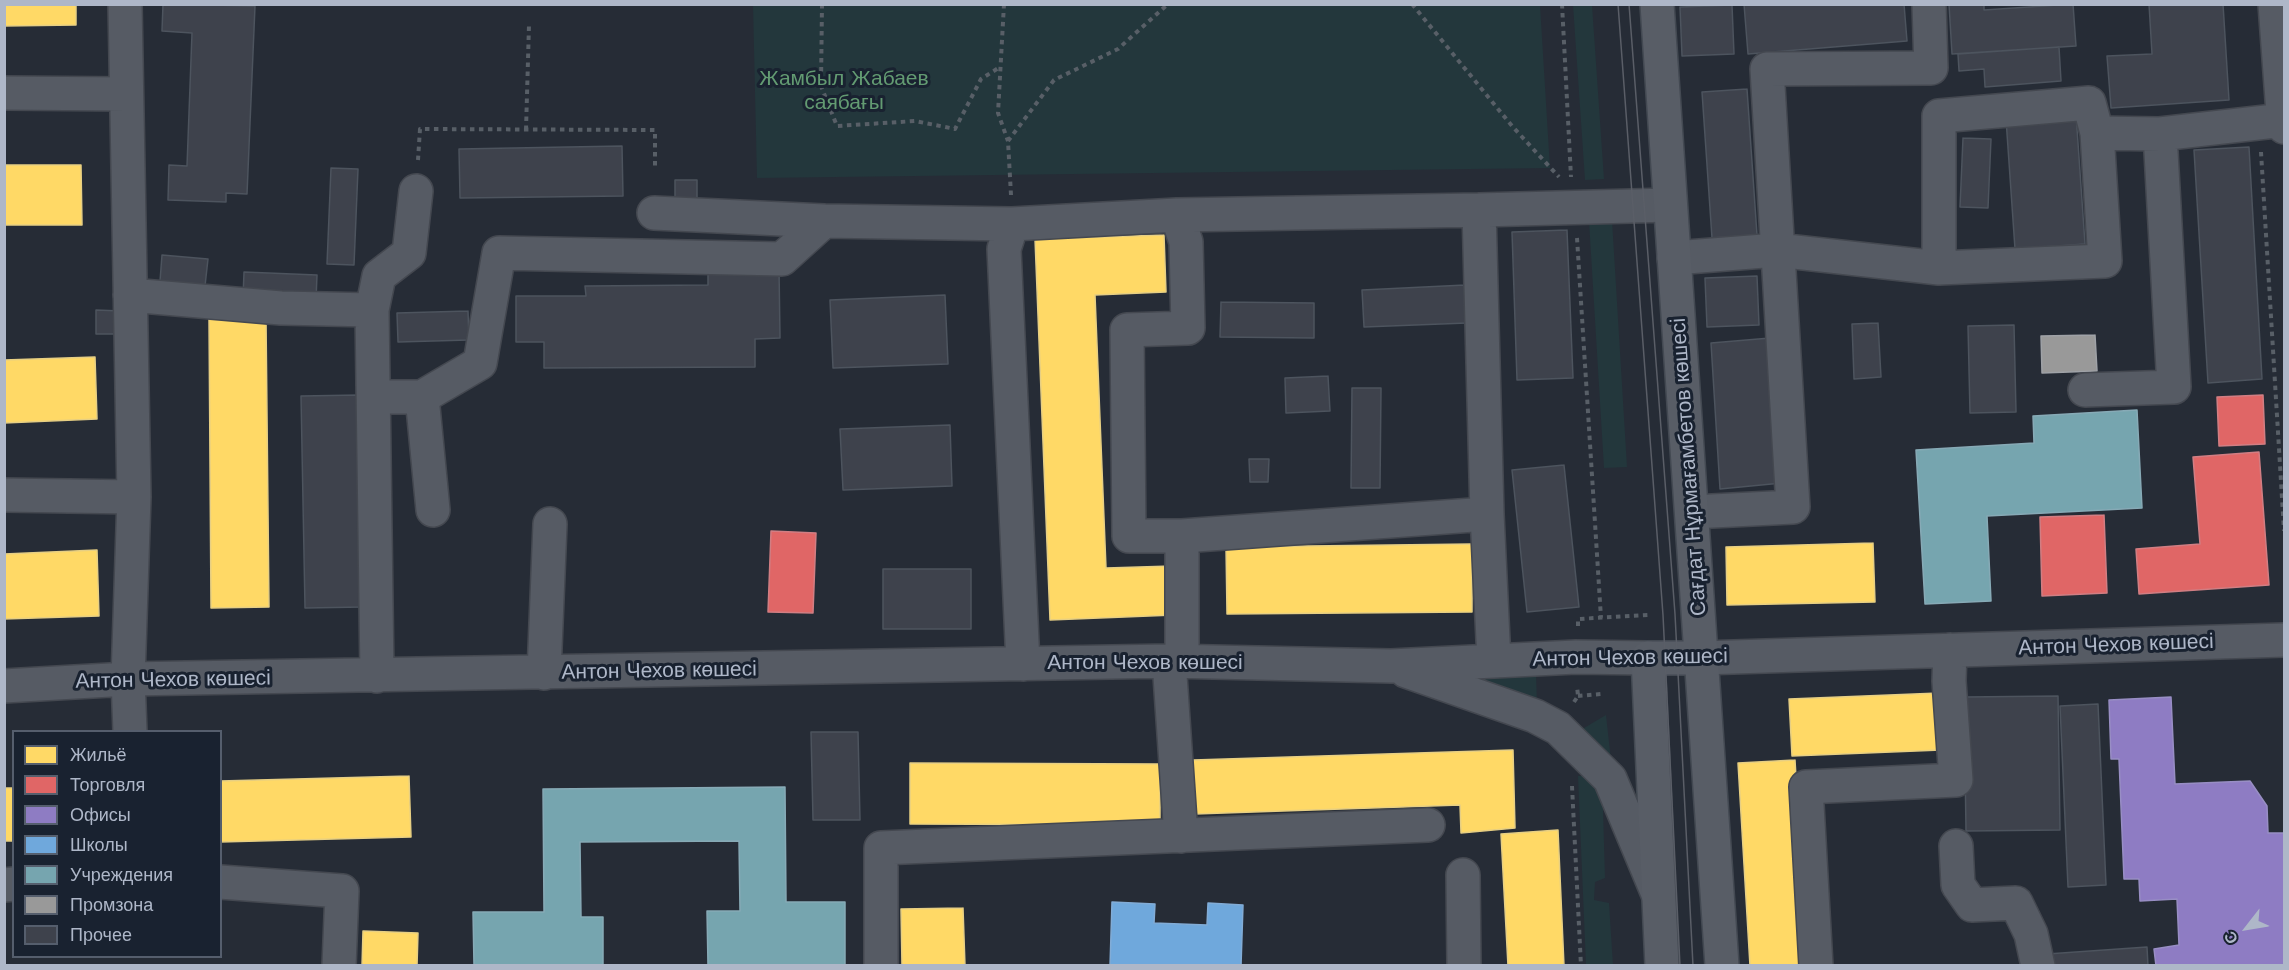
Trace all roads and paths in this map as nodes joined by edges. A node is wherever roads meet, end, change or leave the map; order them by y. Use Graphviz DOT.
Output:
graph roads {
  1 [pos="125,4"];
  2 [pos="822,4"];
  3 [pos="1004,4"];
  4 [pos="1168,4"];
  5 [pos="1412,4"];
  6 [pos="1562,4"];
  7 [pos="1657,4"];
  8 [pos="1929,4"];
  9 [pos="2275,4"];
  10 [pos="529,25"];
  11 [pos="2281,39"];
  12 [pos="1000,67"];
  13 [pos="4,93"];
  14 [pos="126,94"];
  15 [pos="2276,123"];
  16 [pos="526,130"];
  17 [pos="2097,133"];
  18 [pos="2160,134"];
  19 [pos="1008,141"];
  20 [pos="655,167"];
  21 [pos="416,191"];
  22 [pos="1573,199"];
  23 [pos="1670,205"];
  24 [pos="1479,210"];
  25 [pos="654,213"];
  26 [pos="1177,215"];
  27 [pos="824,221"];
  28 [pos="1012,224"];
  29 [pos="1777,250"];
  30 [pos="1674,258"];
  31 [pos="1939,268"];
  32 [pos="130,295"];
  33 [pos="372,310"];
  34 [pos="2085,390"];
  35 [pos="422,397"];
  36 [pos="375,398"];
  37 [pos="4,495"];
  38 [pos="134,497"];
  39 [pos="433,510"];
  40 [pos="1692,512"];
  41 [pos="1487,514"];
  42 [pos="550,525"];
  43 [pos="2284,531"];
  44 [pos="1182,536"];
  45 [pos="1648,615"];
  46 [pos="1601,618"];
  47 [pos="1578,633"];
  48 [pos="2284,640"];
  49 [pos="1950,650"];
  50 [pos="1648,658"];
  51 [pos="1701,658"];
  52 [pos="1176,661"];
  53 [pos="1494,661"];
  54 [pos="1023,664"];
  55 [pos="1391,666"];
  56 [pos="544,673"];
  57 [pos="377,676"];
  58 [pos="1577,677"];
  59 [pos="128,679"];
  60 [pos="4,686"];
  61 [pos="1601,694"];
  62 [pos="1578,696"];
  63 [pos="1568,711"];
  64 [pos="130,730"];
  65 [pos="1572,778"];
  66 [pos="1428,825"];
  67 [pos="1181,836"];
  68 [pos="1956,846"];
  69 [pos="1463,875"];
  70 [pos="222,882"];
  71 [pos="1659,896"];
  72 [pos="339,966"];
  73 [pos="881,966"];
  74 [pos="1464,966"];
  75 [pos="1581,966"];
  76 [pos="1662,966"];
  77 [pos="1722,966"];
  78 [pos="1816,966"];
  79 [pos="2038,966"];
  1 -- 14 [label="street"];
  2 -- 12 [label="path"];
  3 -- 12 [label="path"];
  4 -- 19 [label="path"];
  5 -- 22 [label="path"];
  6 -- 22 [label="path"];
  7 -- 23 [label="main road, Сағдат Нұрмағамбетов көшесі"];
  8 -- 29 [label="street"];
  9 -- 11 [label="street"];
  10 -- 16 [label="path"];
  11 -- 15 [label="street"];
  12 -- 19 [label="path"];
  13 -- 14 [label="street"];
  14 -- 32 [label="street"];
  15 -- 18 [label="street"];
  15 -- 43 [label="path"];
  16 -- 20 [label="path"];
  16 -- 21 [label="path"];
  17 -- 18 [label="street"];
  17 -- 31 [label="street"];
  17 -- 31 [label="street"];
  18 -- 34 [label="street"];
  19 -- 28 [label="path"];
  21 -- 33 [label="street"];
  22 -- 23 [label="street"];
  22 -- 24 [label="street"];
  22 -- 46 [label="path"];
  23 -- 30 [label="main road, Сағдат Нұрмағамбетов көшесі"];
  24 -- 26 [label="street"];
  24 -- 41 [label="street"];
  25 -- 27 [label="street"];
  26 -- 28 [label="street"];
  26 -- 44 [label="street"];
  27 -- 28 [label="street"];
  27 -- 35 [label="street"];
  28 -- 54 [label="street"];
  29 -- 30 [label="street"];
  29 -- 31 [label="street"];
  29 -- 40 [label="street"];
  30 -- 40 [label="main road, Сағдат Нұрмағамбетов көшесі"];
  32 -- 33 [label="street"];
  32 -- 38 [label="street"];
  33 -- 36 [label="street"];
  35 -- 36 [label="street"];
  35 -- 39 [label="street"];
  36 -- 57 [label="street"];
  37 -- 38 [label="street"];
  38 -- 59 [label="street"];
  40 -- 51 [label="main road, Сағдат Нұрмағамбетов көшесі"];
  41 -- 44 [label="street"];
  41 -- 53 [label="street"];
  42 -- 56 [label="street"];
  44 -- 52 [label="street"];
  45 -- 46 [label="path"];
  46 -- 47 [label="path"];
  48 -- 49 [label="street, Антон Чехов көшесі"];
  49 -- 51 [label="street, Антон Чехов көшесі"];
  49 -- 78 [label="street"];
  50 -- 51 [label="main road, Антон Чехов көшесі"];
  50 -- 53 [label="street, Антон Чехов көшесі"];
  50 -- 71 [label="main road"];
  51 -- 77 [label="main road, Сағдат Нұрмағамбетов көшесі"];
  52 -- 54 [label="street, Антон Чехов көшесі"];
  52 -- 55 [label="street, Антон Чехов көшесі"];
  52 -- 67 [label="street"];
  53 -- 55 [label="street, Антон Чехов көшесі"];
  54 -- 56 [label="street, Антон Чехов көшесі"];
  55 -- 71 [label="street"];
  56 -- 57 [label="street, Антон Чехов көшесі"];
  57 -- 59 [label="street, Антон Чехов көшесі"];
  58 -- 62 [label="path"];
  59 -- 60 [label="street, Антон Чехов көшесі"];
  59 -- 64 [label="street"];
  61 -- 62 [label="path"];
  62 -- 63 [label="path"];
  65 -- 75 [label="path"];
  66 -- 67 [label="street"];
  67 -- 73 [label="street"];
  68 -- 79 [label="street"];
  69 -- 74 [label="street"];
  70 -- 72 [label="street"];
  71 -- 76 [label="main road"];
}
